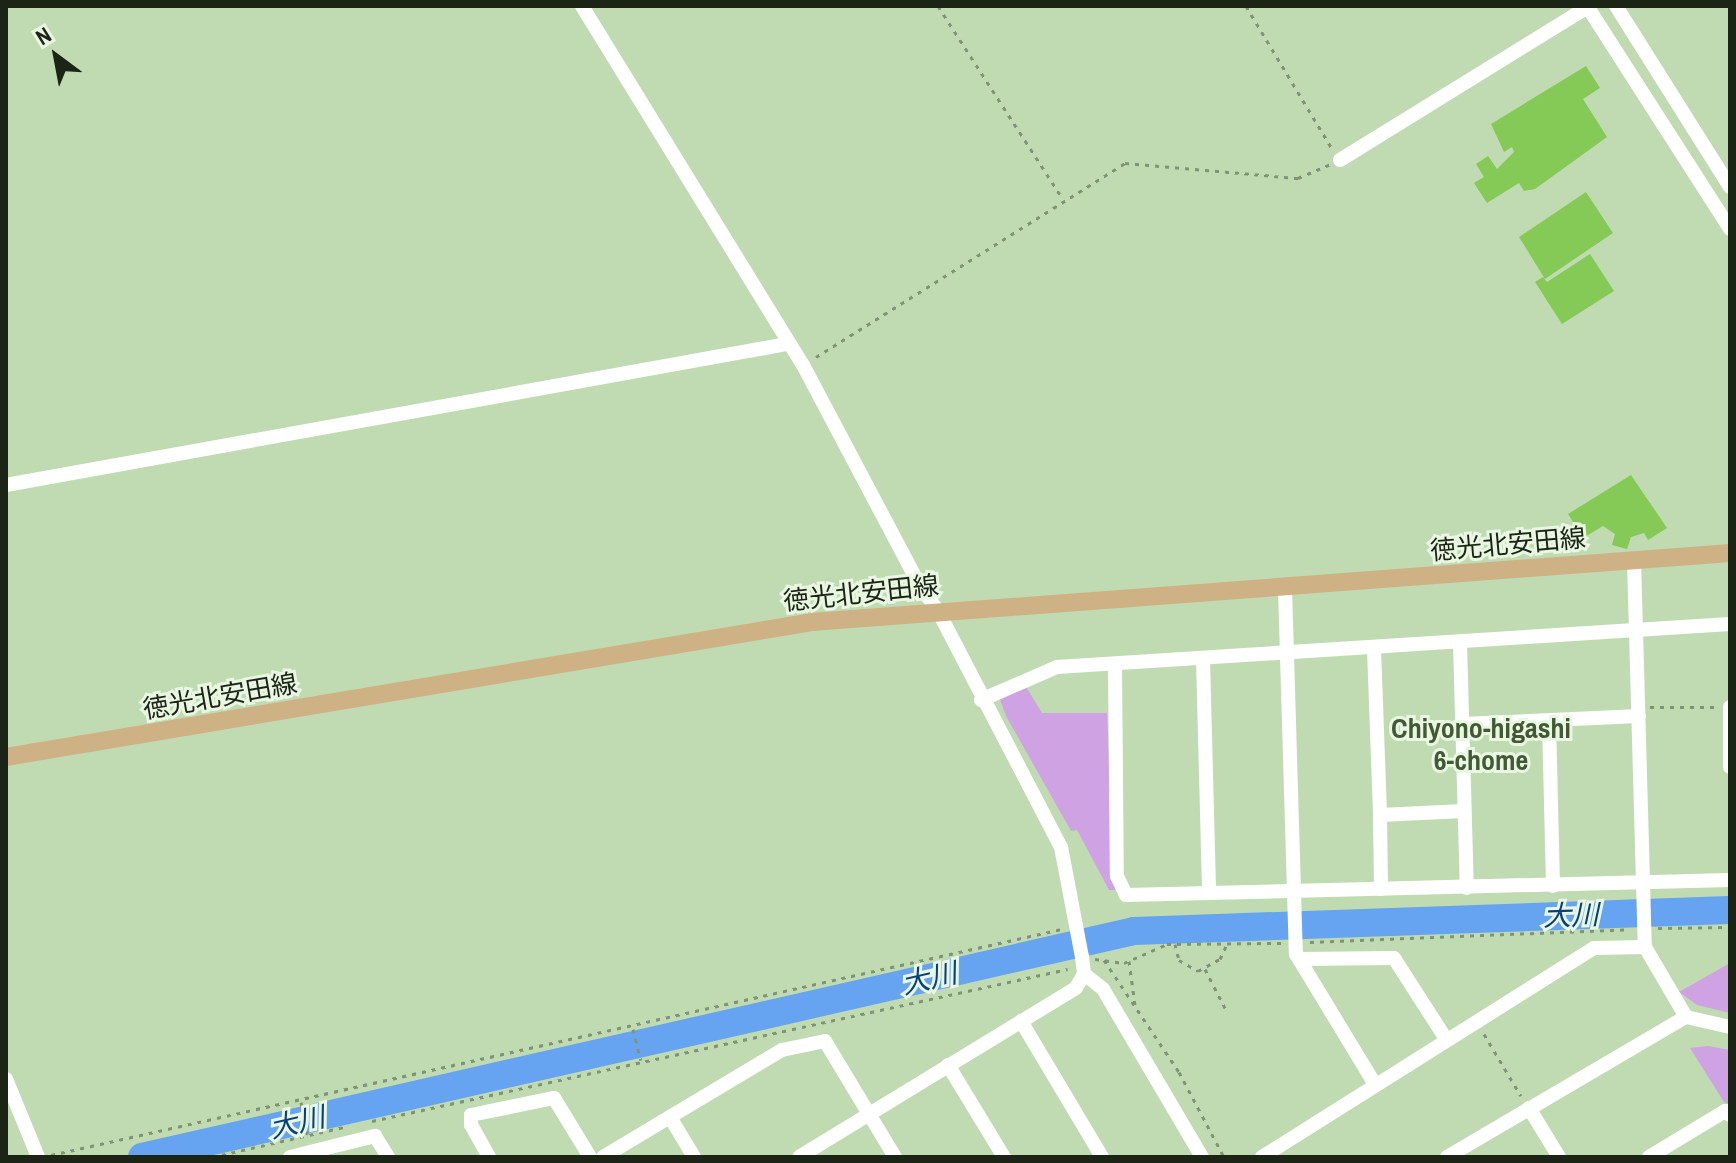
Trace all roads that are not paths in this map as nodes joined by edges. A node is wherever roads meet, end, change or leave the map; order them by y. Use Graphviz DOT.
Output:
graph roads {
  1 [pos="582,6"];
  2 [pos="1588,6"];
  3 [pos="1616,6"];
  4 [pos="1340,160"];
  5 [pos="1730,187"];
  6 [pos="1730,229"];
  7 [pos="787,344"];
  8 [pos="6,485"];
  9 [pos="1730,553"];
  10 [pos="1634,560"];
  11 [pos="1285,588"];
  12 [pos="938,611"];
  13 [pos="1730,624"];
  14 [pos="1636,632"];
  15 [pos="1460,643"];
  16 [pos="1374,649"];
  17 [pos="1288,654"];
  18 [pos="1203,659"];
  19 [pos="1115,666"];
  20 [pos="981,700"];
  21 [pos="1729,707"];
  22 [pos="1638,712"];
  23 [pos="1549,721"];
  24 [pos="1463,724"];
  25 [pos="6,757"];
  26 [pos="1730,767"];
  27 [pos="1464,811"];
  28 [pos="1380,815"];
  29 [pos="1730,880"];
  30 [pos="1643,885"];
  31 [pos="1553,886"];
  32 [pos="1467,888"];
  33 [pos="1381,889"];
  34 [pos="1209,892"];
  35 [pos="1296,895"];
  36 [pos="1645,947"];
  37 [pos="1300,959"];
  38 [pos="1083,966"];
  39 [pos="1686,1017"];
  40 [pos="1021,1021"];
  41 [pos="1730,1027"];
  42 [pos="1446,1039"];
  43 [pos="948,1065"];
  44 [pos="6,1079"];
  45 [pos="1374,1083"];
  46 [pos="1529,1108"];
  47 [pos="869,1113"];
  48 [pos="1730,1115"];
  49 [pos="670,1117"];
  50 [pos="1658,1155"];
  51 [pos="40,1157"];
  52 [pos="290,1157"];
  53 [pos="388,1157"];
  54 [pos="489,1157"];
  55 [pos="590,1157"];
  56 [pos="603,1157"];
  57 [pos="694,1157"];
  58 [pos="799,1157"];
  59 [pos="895,1157"];
  60 [pos="1004,1157"];
  61 [pos="1102,1157"];
  62 [pos="1202,1157"];
  63 [pos="1262,1157"];
  64 [pos="1447,1157"];
  65 [pos="1559,1157"];
  1 -- 7 [label="street"];
  2 -- 4 [label="street"];
  2 -- 6 [label="street"];
  3 -- 5 [label="street"];
  7 -- 8 [label="street"];
  7 -- 12 [label="street"];
  9 -- 10 [label="main road, 徳光北安田線"];
  10 -- 11 [label="main road, 徳光北安田線"];
  10 -- 14 [label="street"];
  11 -- 12 [label="main road, 徳光北安田線"];
  11 -- 17 [label="street"];
  12 -- 20 [label="street"];
  12 -- 25 [label="main road, 徳光北安田線"];
  13 -- 14 [label="street"];
  14 -- 15 [label="street"];
  14 -- 22 [label="street"];
  15 -- 16 [label="street"];
  15 -- 24 [label="street"];
  16 -- 17 [label="street"];
  16 -- 28 [label="street"];
  17 -- 18 [label="street"];
  17 -- 35 [label="street"];
  18 -- 19 [label="street"];
  18 -- 34 [label="street"];
  19 -- 20 [label="street"];
  19 -- 34 [label="street"];
  20 -- 38 [label="street"];
  21 -- 26 [label="street"];
  22 -- 23 [label="street"];
  22 -- 30 [label="street"];
  23 -- 24 [label="street"];
  23 -- 31 [label="street"];
  24 -- 27 [label="street"];
  27 -- 28 [label="street"];
  27 -- 32 [label="street"];
  28 -- 33 [label="street"];
  29 -- 30 [label="street"];
  30 -- 31 [label="street"];
  30 -- 36 [label="street"];
  31 -- 32 [label="street"];
  32 -- 33 [label="street"];
  33 -- 35 [label="street"];
  34 -- 35 [label="street"];
  35 -- 37 [label="street"];
  36 -- 39 [label="street"];
  36 -- 42 [label="street"];
  37 -- 42 [label="street"];
  37 -- 45 [label="street"];
  38 -- 40 [label="street"];
  38 -- 62 [label="street"];
  39 -- 41 [label="street"];
  39 -- 46 [label="street"];
  40 -- 43 [label="street"];
  40 -- 61 [label="street"];
  42 -- 45 [label="street"];
  43 -- 47 [label="street"];
  43 -- 60 [label="street"];
  44 -- 51 [label="street"];
  45 -- 63 [label="street"];
  46 -- 64 [label="street"];
  46 -- 65 [label="street"];
  47 -- 49 [label="street"];
  47 -- 58 [label="street"];
  47 -- 59 [label="street"];
  48 -- 50 [label="street"];
  49 -- 56 [label="street"];
  49 -- 57 [label="street"];
  52 -- 53 [label="street"];
  54 -- 55 [label="street"];
}
